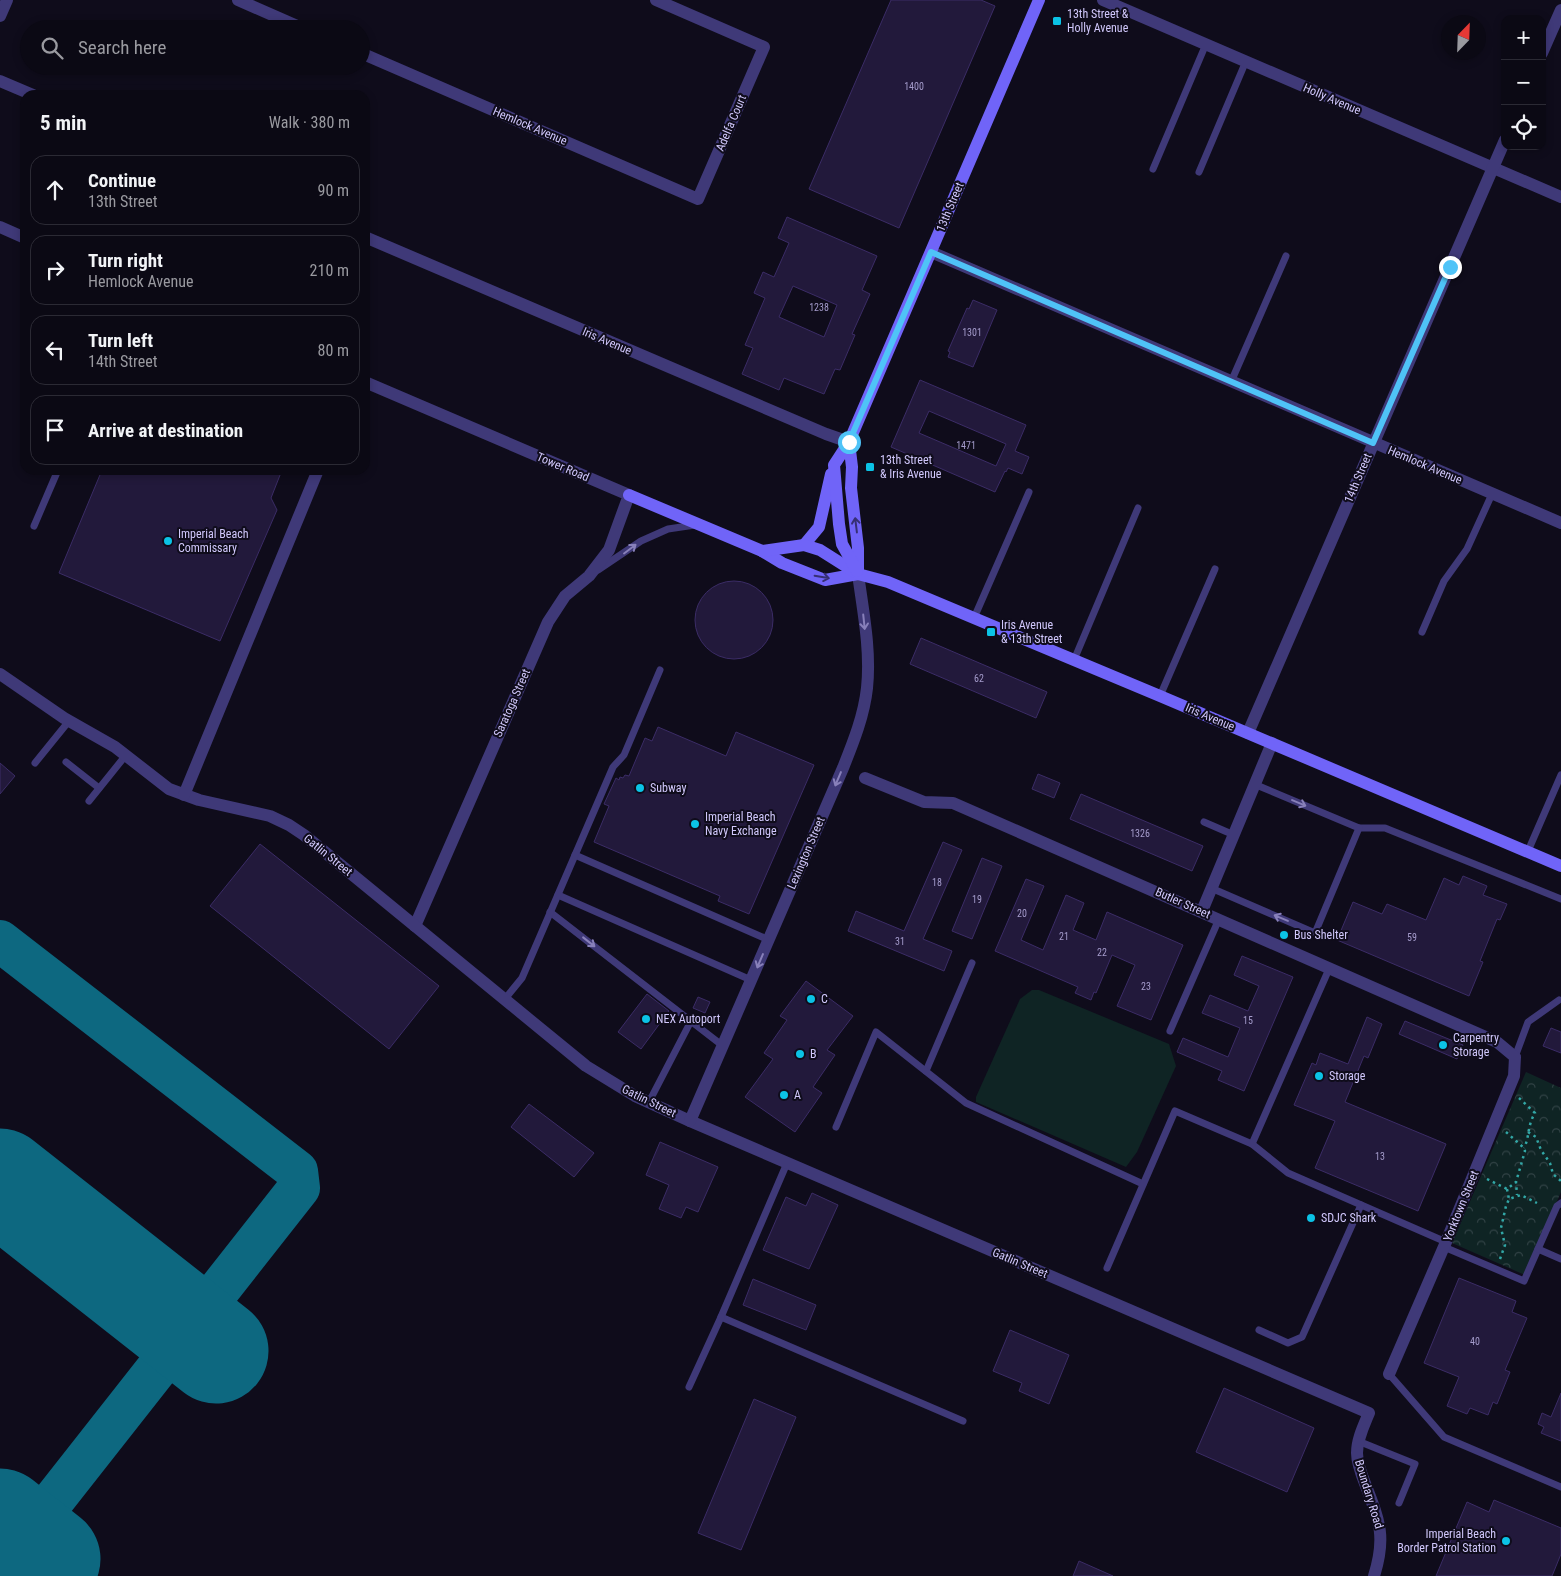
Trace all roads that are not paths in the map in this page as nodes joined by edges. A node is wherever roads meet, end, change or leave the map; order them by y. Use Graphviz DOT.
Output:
graph roads {
  1 [pos="7,0"];
  2 [pos="238,0"];
  3 [pos="656,0"];
  4 [pos="1039,0"];
  5 [pos="1103,0"];
  6 [pos="1561,10"];
  7 [pos="0,16"];
  8 [pos="284,20"];
  9 [pos="1206,44"];
  10 [pos="1546,44"];
  11 [pos="370,58"];
  12 [pos="1246,62"];
  13 [pos="0,81"];
  14 [pos="21,90"];
  15 [pos="1501,149"];
  16 [pos="1493,168"];
  17 [pos="1153,169"];
  18 [pos="1199,172"];
  19 [pos="1561,197"];
  20 [pos="698,199"];
  21 [pos="0,227"];
  22 [pos="20,236"];
  23 [pos="370,239"];
  24 [pos="931,252"];
  25 [pos="1286,256"];
  26 [pos="1232,382"];
  27 [pos="370,384"];
  28 [pos="849,442"];
  29 [pos="1373,443"];
  30 [pos="834,465"];
  31 [pos="56,475"];
  32 [pos="316,475"];
  33 [pos="1030,492"];
  34 [pos="1492,494"];
  35 [pos="629,495"];
  36 [pos="1138,508"];
  37 [pos="1561,523"];
  38 [pos="700,524"];
  39 [pos="34,526"];
  40 [pos="800,545"];
  41 [pos="762,551"];
  42 [pos="1215,569"];
  43 [pos="858,574"];
  44 [pos="589,576"];
  45 [pos="974,618"];
  46 [pos="1422,632"];
  47 [pos="1074,660"];
  48 [pos="660,670"];
  49 [pos="1,677"];
  50 [pos="1160,696"];
  51 [pos="69,721"];
  52 [pos="1248,733"];
  53 [pos="1272,743"];
  54 [pos="126,755"];
  55 [pos="66,762"];
  56 [pos="35,763"];
  57 [pos="1561,775"];
  58 [pos="865,778"];
  59 [pos="1254,784"];
  60 [pos="99,788"];
  61 [pos="184,795"];
  62 [pos="89,801"];
  63 [pos="1204,822"];
  64 [pos="1359,828"];
  65 [pos="1234,835"];
  66 [pos="1528,851"];
  67 [pos="575,855"];
  68 [pos="1561,866"];
  69 [pos="1212,888"];
  70 [pos="558,895"];
  71 [pos="1561,899"];
  72 [pos="550,912"];
  73 [pos="1202,912"];
  74 [pos="1219,919"];
  75 [pos="415,926"];
  76 [pos="769,940"];
  77 [pos="972,963"];
  78 [pos="1329,969"];
  79 [pos="751,980"];
  80 [pos="504,1000"];
  81 [pos="1559,1000"];
  82 [pos="691,1021"];
  83 [pos="1170,1031"];
  84 [pos="723,1046"];
  85 [pos="1515,1057"];
  86 [pos="926,1071"];
  87 [pos="649,1102"];
  88 [pos="690,1121"];
  89 [pos="836,1126"];
  90 [pos="1252,1144"];
  91 [pos="787,1163"];
  92 [pos="1143,1184"];
  93 [pos="1561,1203"];
  94 [pos="1361,1205"];
  95 [pos="1445,1245"];
  96 [pos="1538,1249"];
  97 [pos="1561,1259"];
  98 [pos="1106,1268"];
  99 [pos="721,1317"];
  100 [pos="1259,1330"];
  101 [pos="1389,1374"];
  102 [pos="689,1387"];
  103 [pos="1369,1413"];
  104 [pos="963,1420"];
  105 [pos="1358,1441"];
  106 [pos="1561,1487"];
  107 [pos="1399,1503"];
  108 [pos="1374,1576"];
  1 -- 7 [label="street"];
  2 -- 8 [label="street"];
  3 -- 20 [label="street, Adelfa Court"];
  4 -- 24 [label="street, 13th Street"];
  5 -- 9 [label="street, Holly Avenue"];
  6 -- 10 [label="street"];
  9 -- 12 [label="street, Holly Avenue"];
  9 -- 17 [label="lane"];
  11 -- 20 [label="street, Hemlock Avenue"];
  12 -- 16 [label="street, Holly Avenue"];
  12 -- 18 [label="lane"];
  13 -- 14 [label="street"];
  15 -- 16 [label="street, 14th Street"];
  16 -- 19 [label="street, Holly Avenue"];
  16 -- 29 [label="street, 14th Street"];
  21 -- 22 [label="street"];
  23 -- 28 [label="street, Iris Avenue"];
  24 -- 26 [label="street, Hemlock Avenue"];
  24 -- 28 [label="street, 13th Street"];
  25 -- 26 [label="lane"];
  26 -- 29 [label="street, Hemlock Avenue"];
  27 -- 35 [label="street, Tower Road"];
  28 -- 30 [label="street, 13th Street"];
  43 -- 28 [label="street, one-way"];
  29 -- 34 [label="street, Hemlock Avenue"];
  29 -- 52 [label="street, 14th Street"];
  30 -- 40 [label="street, 13th Street"];
  30 -- 43 [label="street"];
  31 -- 39 [label="lane"];
  32 -- 61 [label="street"];
  33 -- 45 [label="lane"];
  34 -- 37 [label="street, Hemlock Avenue"];
  34 -- 46 [label="lane"];
  35 -- 38 [label="street, Tower Road"];
  35 -- 44 [label="street, Saratoga Street"];
  36 -- 47 [label="lane"];
  38 -- 41 [label="street, Tower Road"];
  44 -- 38 [label="lane, one-way"];
  40 -- 41 [label="street"];
  40 -- 43 [label="street"];
  41 -- 43 [label="street, Tower Road, one-way"];
  42 -- 50 [label="lane"];
  43 -- 45 [label="street, Iris Avenue"];
  43 -- 76 [label="street, Lexington Street, one-way"];
  44 -- 75 [label="street, Saratoga Street"];
  45 -- 47 [label="street, Iris Avenue"];
  47 -- 50 [label="street, Iris Avenue"];
  48 -- 67 [label="lane"];
  49 -- 51 [label="street, Gatlin Street"];
  50 -- 52 [label="street, Iris Avenue"];
  51 -- 54 [label="street, Gatlin Street"];
  51 -- 56 [label="lane"];
  52 -- 53 [label="street, Iris Avenue"];
  53 -- 59 [label="street"];
  53 -- 66 [label="street, Iris Avenue"];
  54 -- 60 [label="lane"];
  54 -- 61 [label="street, Gatlin Street"];
  55 -- 60 [label="lane"];
  57 -- 66 [label="lane"];
  58 -- 73 [label="street, Butler Street"];
  59 -- 64 [label="lane, one-way"];
  59 -- 65 [label="street"];
  60 -- 62 [label="lane"];
  61 -- 75 [label="street, Gatlin Street"];
  63 -- 65 [label="lane"];
  64 -- 69 [label="lane, one-way"];
  64 -- 71 [label="lane"];
  65 -- 69 [label="street"];
  66 -- 68 [label="street, Iris Avenue"];
  67 -- 70 [label="lane"];
  67 -- 76 [label="lane"];
  69 -- 73 [label="street"];
  70 -- 72 [label="lane"];
  70 -- 79 [label="lane"];
  72 -- 80 [label="lane"];
  72 -- 82 [label="lane, one-way"];
  73 -- 74 [label="street, Butler Street"];
  74 -- 78 [label="street, Butler Street"];
  74 -- 83 [label="lane"];
  75 -- 80 [label="street, Gatlin Street"];
  76 -- 79 [label="street, Lexington Street, one-way"];
  77 -- 86 [label="lane"];
  78 -- 85 [label="street, Butler Street"];
  78 -- 90 [label="lane"];
  79 -- 84 [label="street, Lexington Street"];
  80 -- 87 [label="street, Gatlin Street"];
  81 -- 85 [label="lane"];
  82 -- 84 [label="lane"];
  82 -- 87 [label="lane"];
  84 -- 88 [label="street, Lexington Street"];
  85 -- 95 [label="street, Yorktown Street"];
  86 -- 89 [label="lane"];
  86 -- 92 [label="lane"];
  87 -- 88 [label="street, Gatlin Street"];
  88 -- 91 [label="street, Gatlin Street"];
  90 -- 92 [label="lane"];
  90 -- 94 [label="lane"];
  91 -- 99 [label="lane"];
  91 -- 103 [label="street, Gatlin Street"];
  92 -- 98 [label="lane"];
  93 -- 96 [label="lane"];
  94 -- 95 [label="lane"];
  94 -- 100 [label="lane"];
  95 -- 96 [label="lane"];
  95 -- 101 [label="street, Yorktown Street"];
  96 -- 97 [label="lane"];
  99 -- 102 [label="lane"];
  99 -- 104 [label="lane"];
  101 -- 106 [label="lane"];
  103 -- 105 [label="street, Boundary Road"];
  105 -- 107 [label="lane"];
  105 -- 108 [label="street, Boundary Road"];
}
